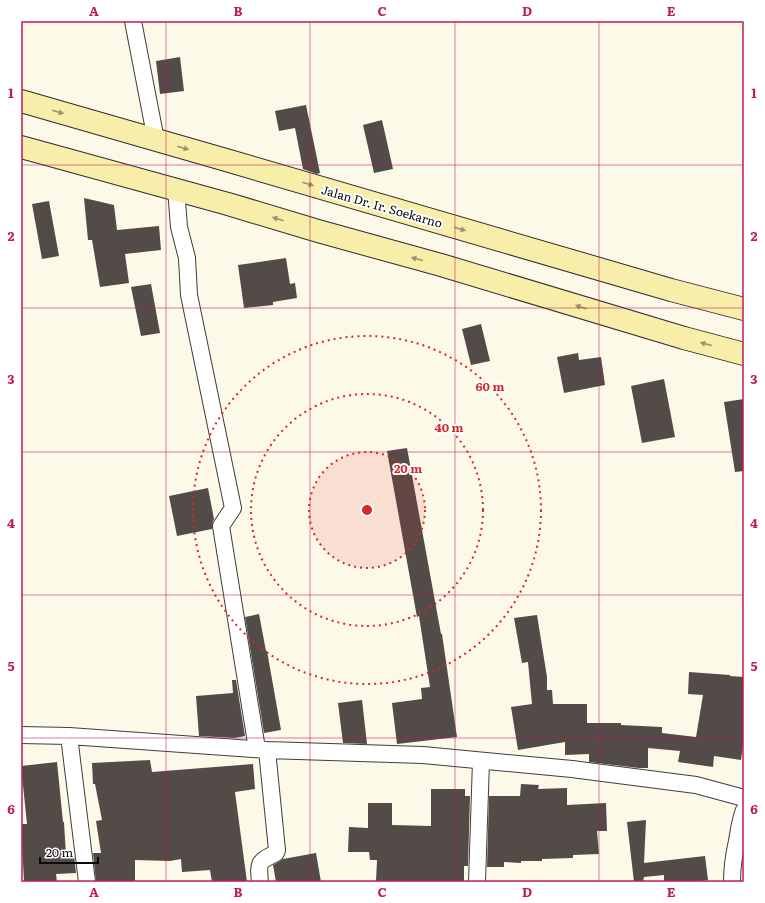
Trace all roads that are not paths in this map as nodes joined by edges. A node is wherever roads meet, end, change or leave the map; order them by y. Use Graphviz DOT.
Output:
graph roads {
  1 [pos="133,21"];
  2 [pos="21,101"];
  3 [pos="154,132"];
  4 [pos="21,147"];
  5 [pos="176,189"];
  6 [pos="744,309"];
  7 [pos="744,354"];
  8 [pos="21,736"];
  9 [pos="69,736"];
  10 [pos="262,750"];
  11 [pos="480,761"];
  12 [pos="744,798"];
  13 [pos="744,810"];
  14 [pos="87,882"];
  15 [pos="260,882"];
  16 [pos="477,882"];
  17 [pos="732,882"];
  1 -- 3 [label="street"];
  2 -- 3 [label="main road, Jalan Dr. Ir. Soekarno, one-way"];
  3 -- 6 [label="main road, Jalan Dr. Ir. Soekarno, one-way"];
  4 -- 5 [label="main road"];
  7 -- 5 [label="main road, one-way"];
  5 -- 10 [label="street"];
  8 -- 9 [label="street"];
  9 -- 10 [label="street"];
  9 -- 14 [label="street"];
  10 -- 11 [label="street"];
  10 -- 15 [label="street"];
  11 -- 12 [label="street"];
  11 -- 16 [label="street"];
  13 -- 17 [label="street"];
}
